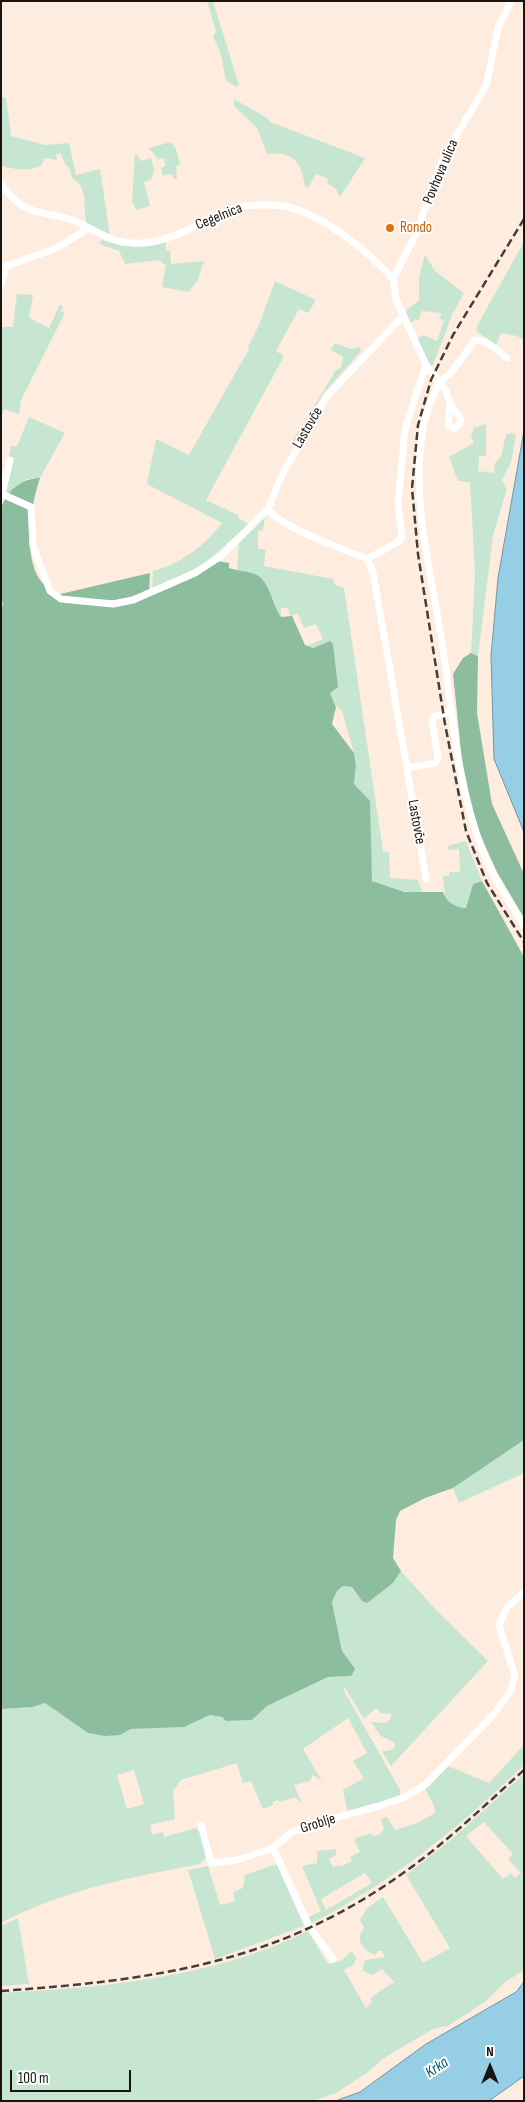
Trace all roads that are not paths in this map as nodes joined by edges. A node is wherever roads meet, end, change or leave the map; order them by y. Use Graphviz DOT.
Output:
graph roads {
  1 [pos="511,1"];
  2 [pos="1,184"];
  3 [pos="1,194"];
  4 [pos="10,195"];
  5 [pos="87,229"];
  6 [pos="4,267"];
  7 [pos="393,279"];
  8 [pos="1,285"];
  9 [pos="403,316"];
  10 [pos="507,358"];
  11 [pos="426,365"];
  12 [pos="439,382"];
  13 [pos="450,403"];
  14 [pos="10,460"];
  15 [pos="268,509"];
  16 [pos="367,558"];
  17 [pos="452,710"];
  18 [pos="408,768"];
  19 [pos="426,879"];
  20 [pos="524,925"];
  21 [pos="524,1592"];
  22 [pos="201,1825"];
  23 [pos="273,1848"];
  24 [pos="333,1959"];
  1 -- 7 [label="street, Povhova ulica"];
  2 -- 4 [label="street, Cegelnica"];
  3 -- 4 [label="street"];
  4 -- 5 [label="street, Cegelnica"];
  5 -- 6 [label="street"];
  5 -- 7 [label="street, Cegelnica"];
  6 -- 8 [label="street"];
  7 -- 9 [label="street"];
  9 -- 11 [label="street"];
  9 -- 15 [label="street, Lastovče"];
  10 -- 12 [label="street"];
  11 -- 12 [label="street"];
  11 -- 16 [label="street"];
  12 -- 13 [label="street"];
  12 -- 17 [label="street"];
  14 -- 15 [label="street"];
  15 -- 16 [label="street"];
  16 -- 18 [label="street, Lastovče"];
  17 -- 18 [label="street"];
  17 -- 20 [label="street"];
  18 -- 19 [label="street, Lastovče"];
  21 -- 23 [label="street, Groblje"];
  22 -- 23 [label="street, Groblje"];
  23 -- 24 [label="street"];
}
